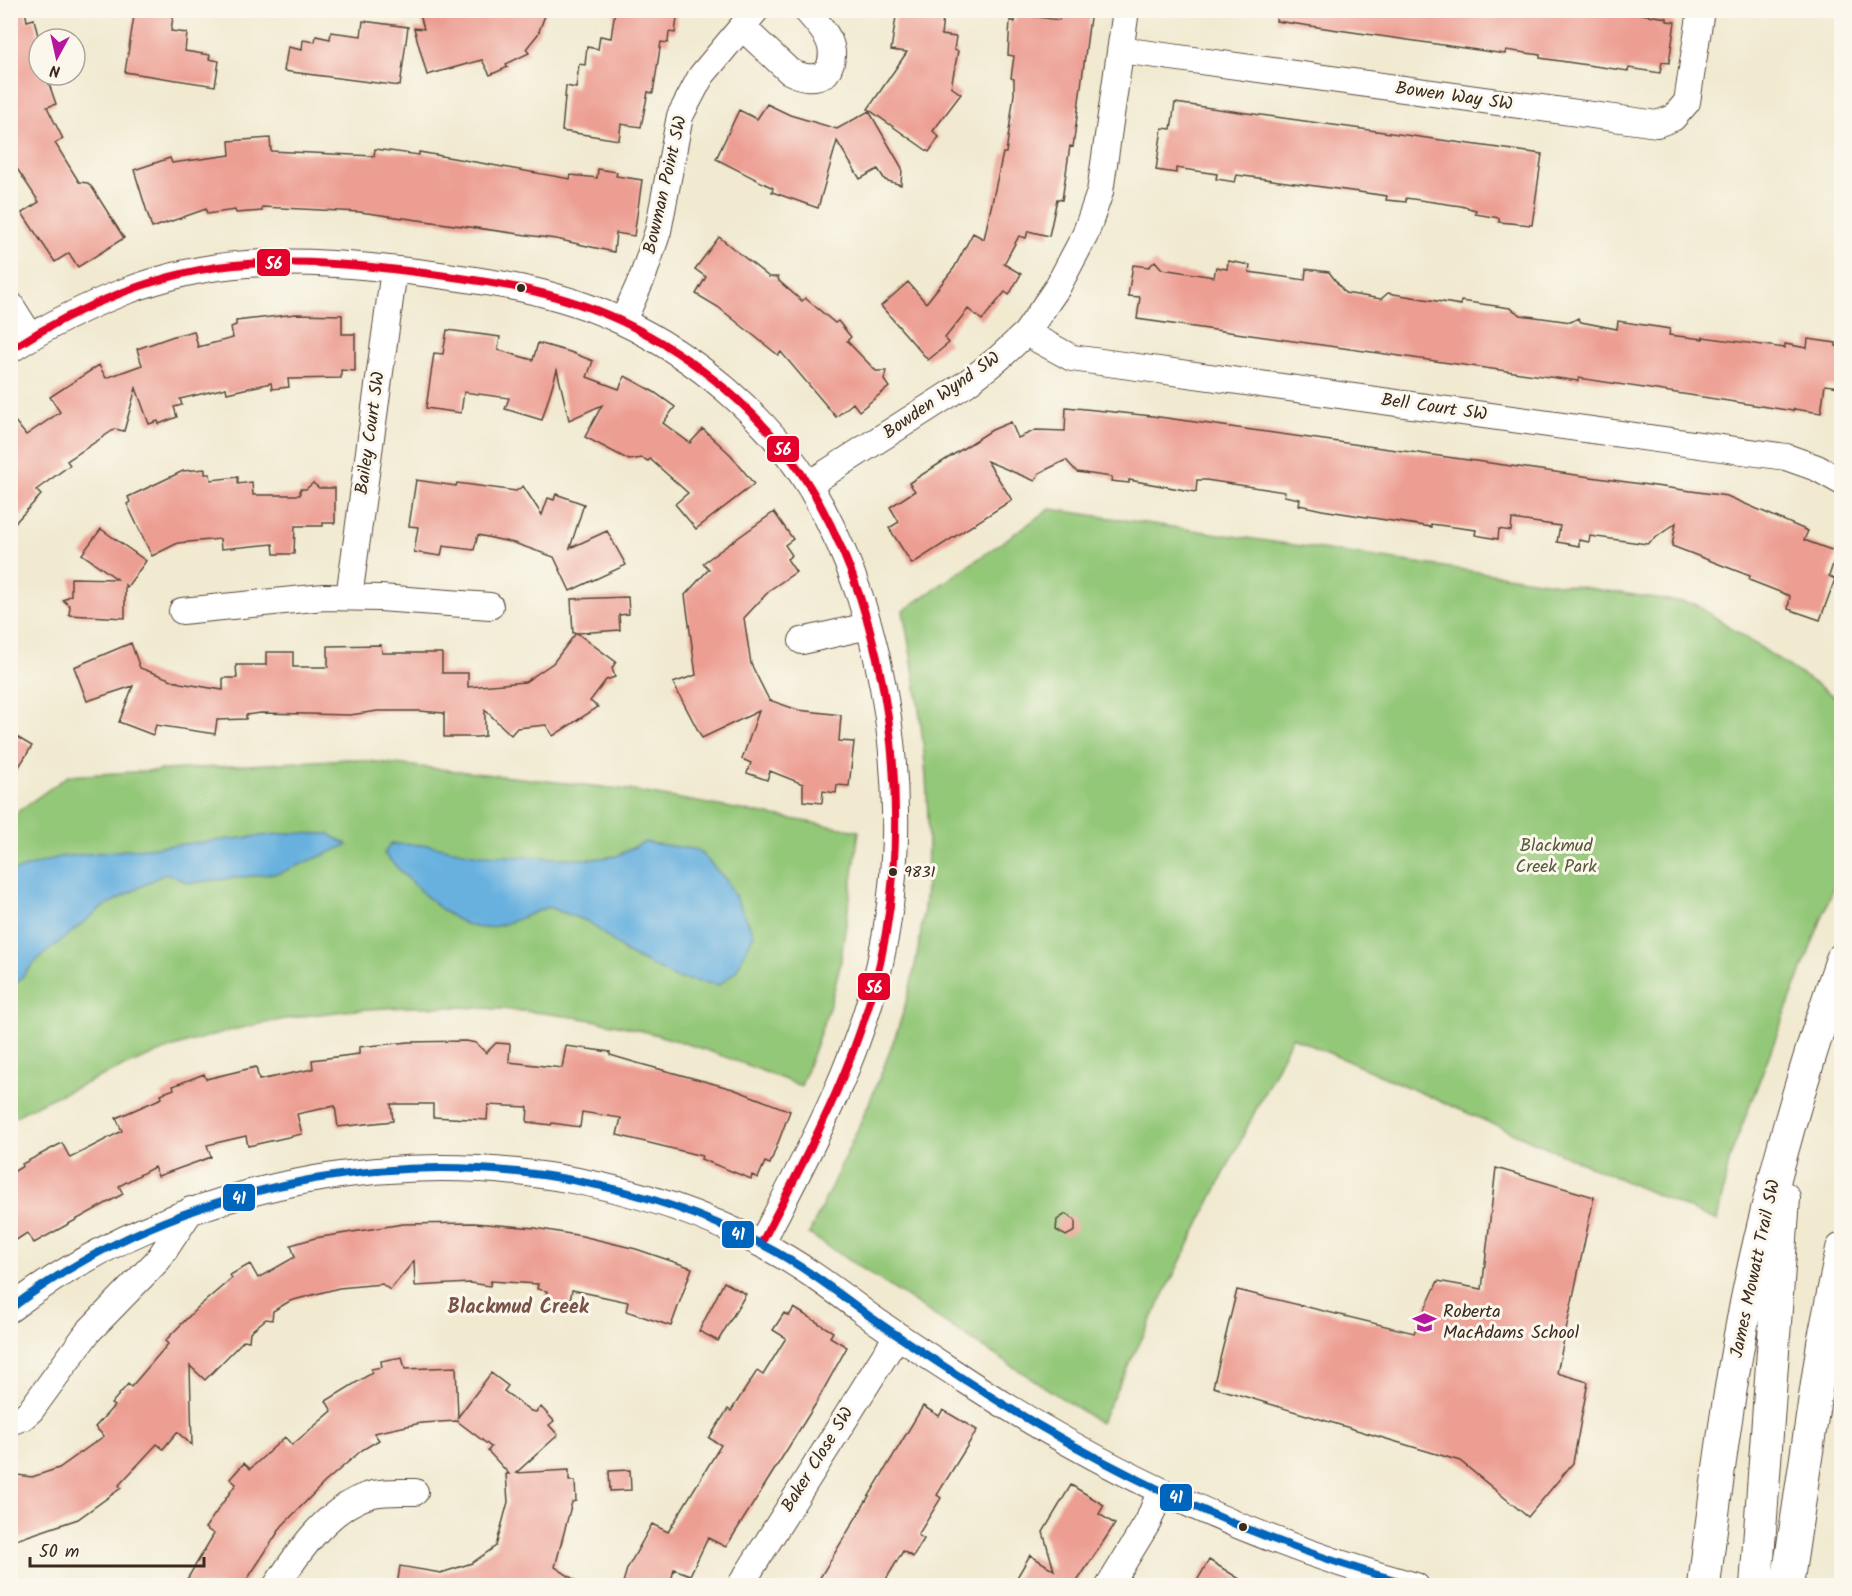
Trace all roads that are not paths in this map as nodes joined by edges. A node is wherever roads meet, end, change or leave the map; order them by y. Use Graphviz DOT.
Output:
graph roads {
  1 [pos="806,10"];
  2 [pos="1126,10"];
  3 [pos="1701,10"];
  4 [pos="749,19"];
  5 [pos="1121,50"];
  6 [pos="394,270"];
  7 [pos="10,304"];
  8 [pos="623,321"];
  9 [pos="1026,333"];
  10 [pos="21,343"];
  11 [pos="1842,482"];
  12 [pos="809,484"];
  13 [pos="349,597"];
  14 [pos="490,606"];
  15 [pos="182,611"];
  16 [pos="868,626"];
  17 [pos="802,641"];
  18 [pos="1842,959"];
  19 [pos="1788,1131"];
  20 [pos="191,1209"];
  21 [pos="761,1244"];
  22 [pos="1842,1249"];
  23 [pos="10,1309"];
  24 [pos="897,1336"];
  25 [pos="10,1422"];
  26 [pos="415,1492"];
  27 [pos="1160,1492"];
  28 [pos="276,1586"];
  29 [pos="740,1586"];
  30 [pos="1109,1586"];
  31 [pos="1416,1586"];
  32 [pos="1704,1586"];
  33 [pos="1756,1586"];
  34 [pos="1787,1586"];
  1 -- 4 [label="street, Bowman Point SW"];
  2 -- 5 [label="street, Bowden Wynd SW"];
  3 -- 5 [label="street, Bowen Way SW"];
  4 -- 8 [label="street, Bowman Point SW"];
  5 -- 9 [label="street, Bowden Wynd SW"];
  6 -- 8 [label="street"];
  6 -- 10 [label="street"];
  6 -- 13 [label="street, Bailey Court SW"];
  7 -- 10 [label="street"];
  8 -- 12 [label="street"];
  9 -- 11 [label="street, Bell Court SW"];
  9 -- 12 [label="street, Bowden Wynd SW"];
  12 -- 16 [label="street"];
  13 -- 14 [label="street"];
  13 -- 15 [label="street"];
  16 -- 17 [label="street"];
  16 -- 21 [label="street"];
  18 -- 19 [label="main road, James Mowatt Trail SW"];
  19 -- 32 [label="main road, James Mowatt Trail SW"];
  19 -- 33 [label="main road"];
  20 -- 21 [label="street"];
  20 -- 23 [label="street"];
  20 -- 25 [label="street"];
  21 -- 24 [label="street"];
  22 -- 34 [label="main road"];
  24 -- 27 [label="street"];
  24 -- 29 [label="street, Baker Close SW"];
  26 -- 28 [label="street"];
  27 -- 30 [label="street"];
  27 -- 31 [label="street"];
}
